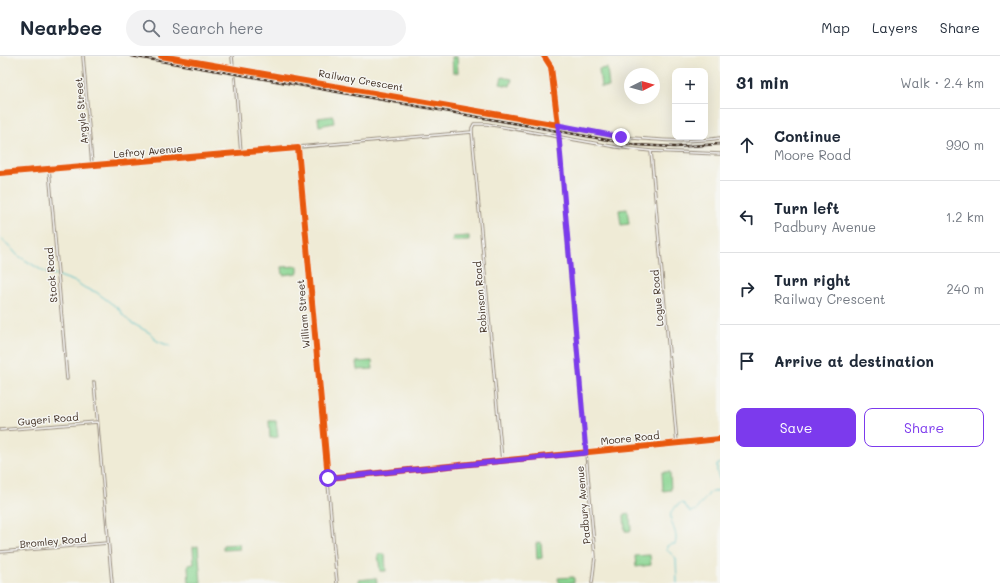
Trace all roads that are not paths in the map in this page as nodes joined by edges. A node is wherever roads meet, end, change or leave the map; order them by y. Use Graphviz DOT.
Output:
graph roads {
  1 [pos="83,56"];
  2 [pos="160,56"];
  3 [pos="232,56"];
  4 [pos="544,56"];
  5 [pos="234,68"];
  6 [pos="234,78"];
  7 [pos="558,125"];
  8 [pos="472,132"];
  9 [pos="559,136"];
  10 [pos="720,138"];
  11 [pos="298,148"];
  12 [pos="651,151"];
  13 [pos="241,153"];
  14 [pos="720,154"];
  15 [pos="92,165"];
  16 [pos="49,169"];
  17 [pos="0,173"];
  18 [pos="67,380"];
  19 [pos="94,382"];
  20 [pos="97,422"];
  21 [pos="0,430"];
  22 [pos="720,439"];
  23 [pos="677,443"];
  24 [pos="586,453"];
  25 [pos="502,461"];
  26 [pos="328,478"];
  27 [pos="108,543"];
  28 [pos="0,552"];
  29 [pos="112,583"];
  30 [pos="337,583"];
  31 [pos="592,583"];
  1 -- 15 [label="street, Argyle Street"];
  2 -- 5 [label="street, Railway Crescent"];
  3 -- 5 [label="street"];
  4 -- 7 [label="street, Padbury Avenue"];
  5 -- 7 [label="street, Railway Crescent"];
  6 -- 13 [label="street"];
  7 -- 9 [label="street, Padbury Avenue"];
  7 -- 10 [label="street, Railway Crescent"];
  8 -- 9 [label="street"];
  8 -- 11 [label="street, Lefroy Avenue"];
  8 -- 25 [label="street, Robinson Road"];
  9 -- 12 [label="street"];
  9 -- 24 [label="street, Padbury Avenue"];
  11 -- 13 [label="street, Lefroy Avenue"];
  11 -- 26 [label="street, William Street"];
  12 -- 14 [label="street"];
  12 -- 23 [label="street, Logue Road"];
  13 -- 15 [label="street, Lefroy Avenue"];
  15 -- 16 [label="street, Lefroy Avenue"];
  16 -- 17 [label="street, Lefroy Avenue"];
  16 -- 18 [label="street, Stock Road"];
  19 -- 20 [label="street"];
  20 -- 21 [label="street, Gugeri Road"];
  20 -- 27 [label="street"];
  22 -- 23 [label="street, Moore Road"];
  23 -- 24 [label="street, Moore Road"];
  24 -- 25 [label="street, Moore Road"];
  24 -- 31 [label="street, Padbury Avenue"];
  25 -- 26 [label="street, Moore Road"];
  26 -- 30 [label="street, William Street"];
  27 -- 28 [label="street, Bromley Road"];
  27 -- 29 [label="street"];
}
